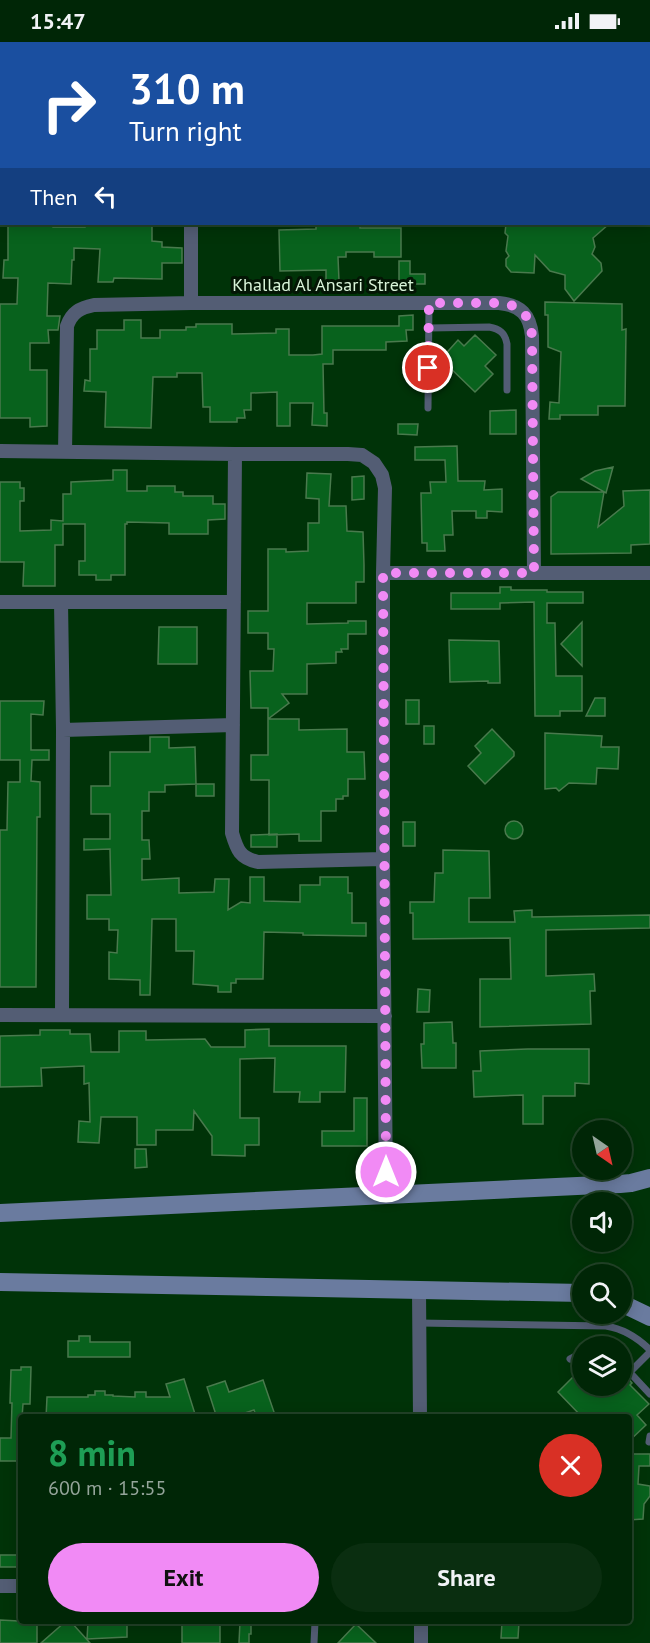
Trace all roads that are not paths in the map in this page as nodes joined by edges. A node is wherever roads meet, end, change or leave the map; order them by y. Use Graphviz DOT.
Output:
graph roads {
  1 [pos="191,225"];
  2 [pos="191,303"];
  3 [pos="429,303"];
  4 [pos="429,328"];
  5 [pos="507,390"];
  6 [pos="428,408"];
  7 [pos="0,451"];
  8 [pos="65,452"];
  9 [pos="235,454"];
  10 [pos="383,573"];
  11 [pos="534,573"];
  12 [pos="650,573"];
  13 [pos="0,602"];
  14 [pos="62,602"];
  15 [pos="234,602"];
  16 [pos="233,725"];
  17 [pos="63,730"];
  18 [pos="383,859"];
  19 [pos="62,1014"];
  20 [pos="0,1015"];
  21 [pos="385,1016"];
  22 [pos="650,1178"];
  23 [pos="386,1194"];
  24 [pos="0,1213"];
  25 [pos="0,1282"];
  26 [pos="419,1290"];
  27 [pos="572,1293"];
  28 [pos="632,1308"];
  29 [pos="650,1317"];
  30 [pos="419,1323"];
  31 [pos="650,1351"];
  32 [pos="632,1370"];
  33 [pos="632,1374"];
  34 [pos="650,1394"];
  35 [pos="420,1414"];
  36 [pos="0,1586"];
  37 [pos="18,1586"];
  38 [pos="315,1624"];
  39 [pos="421,1624"];
  40 [pos="315,1643"];
  41 [pos="421,1643"];
  1 -- 2 [label="street"];
  2 -- 3 [label="street, Khallad Al Ansari Street"];
  2 -- 8 [label="street, Khallad Al Ansari Street"];
  3 -- 4 [label="lane"];
  3 -- 11 [label="street, Khallad Al Ansari Street"];
  4 -- 5 [label="lane"];
  4 -- 6 [label="lane"];
  7 -- 8 [label="street"];
  8 -- 9 [label="street"];
  9 -- 10 [label="street"];
  9 -- 15 [label="street"];
  10 -- 11 [label="street"];
  10 -- 18 [label="street"];
  11 -- 12 [label="street"];
  13 -- 14 [label="street"];
  14 -- 15 [label="street"];
  14 -- 17 [label="street"];
  15 -- 16 [label="street"];
  16 -- 17 [label="street"];
  16 -- 18 [label="street"];
  17 -- 19 [label="street"];
  18 -- 21 [label="street"];
  19 -- 20 [label="street"];
  19 -- 21 [label="street"];
  21 -- 23 [label="street"];
  22 -- 23 [label="main road"];
  23 -- 24 [label="main road"];
  25 -- 26 [label="main road"];
  26 -- 27 [label="main road"];
  26 -- 30 [label="street"];
  28 -- 29 [label="main road"];
  30 -- 31 [label="lane"];
  30 -- 35 [label="street"];
  31 -- 32 [label="lane"];
  33 -- 34 [label="lane"];
  36 -- 37 [label="street"];
  38 -- 40 [label="lane"];
  39 -- 41 [label="street"];
}
